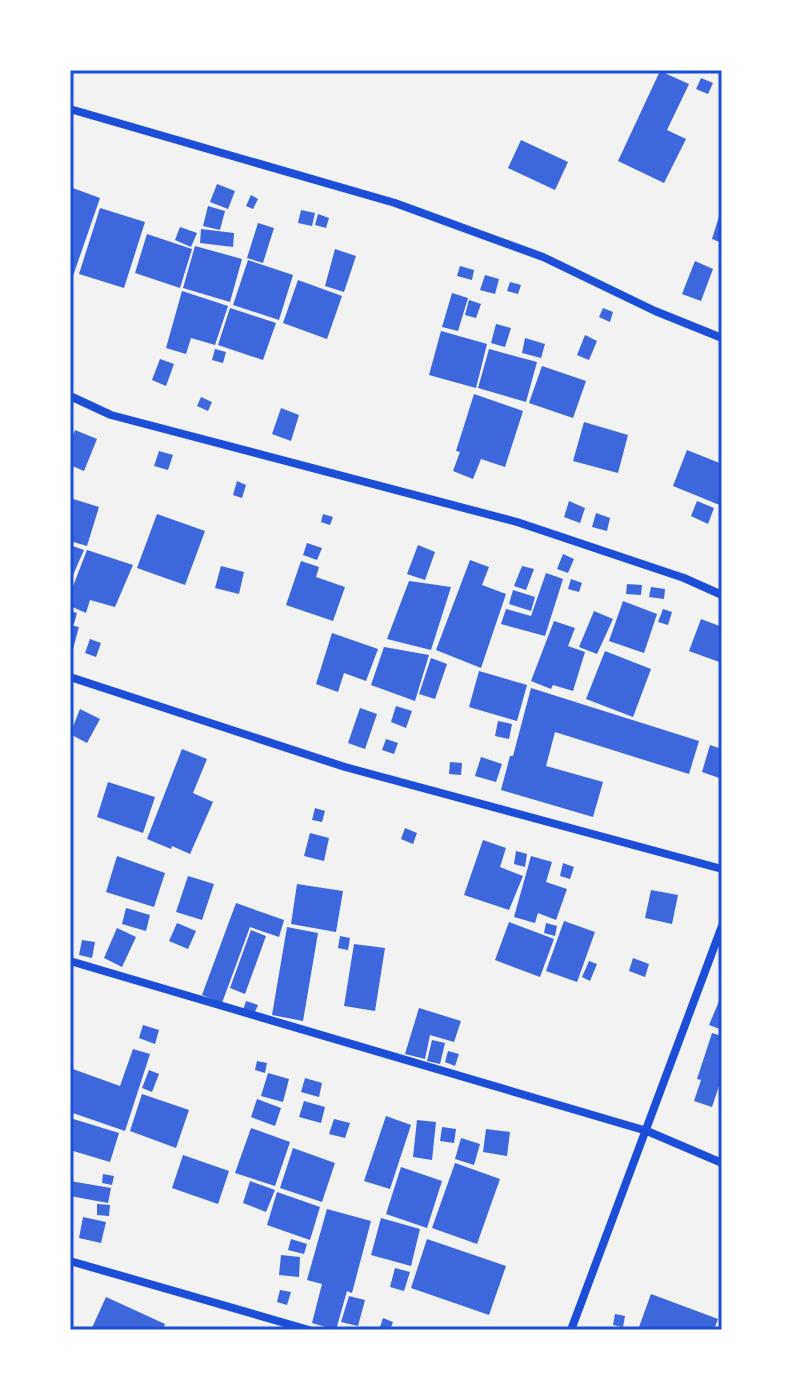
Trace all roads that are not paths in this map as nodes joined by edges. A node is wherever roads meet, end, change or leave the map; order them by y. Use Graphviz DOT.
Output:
graph roads {
  1 [pos="70,109"];
  2 [pos="722,338"];
  3 [pos="70,396"];
  4 [pos="722,595"];
  5 [pos="70,677"];
  6 [pos="722,869"];
  7 [pos="722,926"];
  8 [pos="70,961"];
  9 [pos="647,1131"];
  10 [pos="722,1163"];
  11 [pos="70,1261"];
  12 [pos="309,1330"];
  13 [pos="571,1330"];
  1 -- 2 [label="street"];
  3 -- 4 [label="street"];
  5 -- 6 [label="street"];
  7 -- 9 [label="street"];
  8 -- 9 [label="street"];
  9 -- 10 [label="street"];
  9 -- 13 [label="street"];
  11 -- 12 [label="street"];
}
